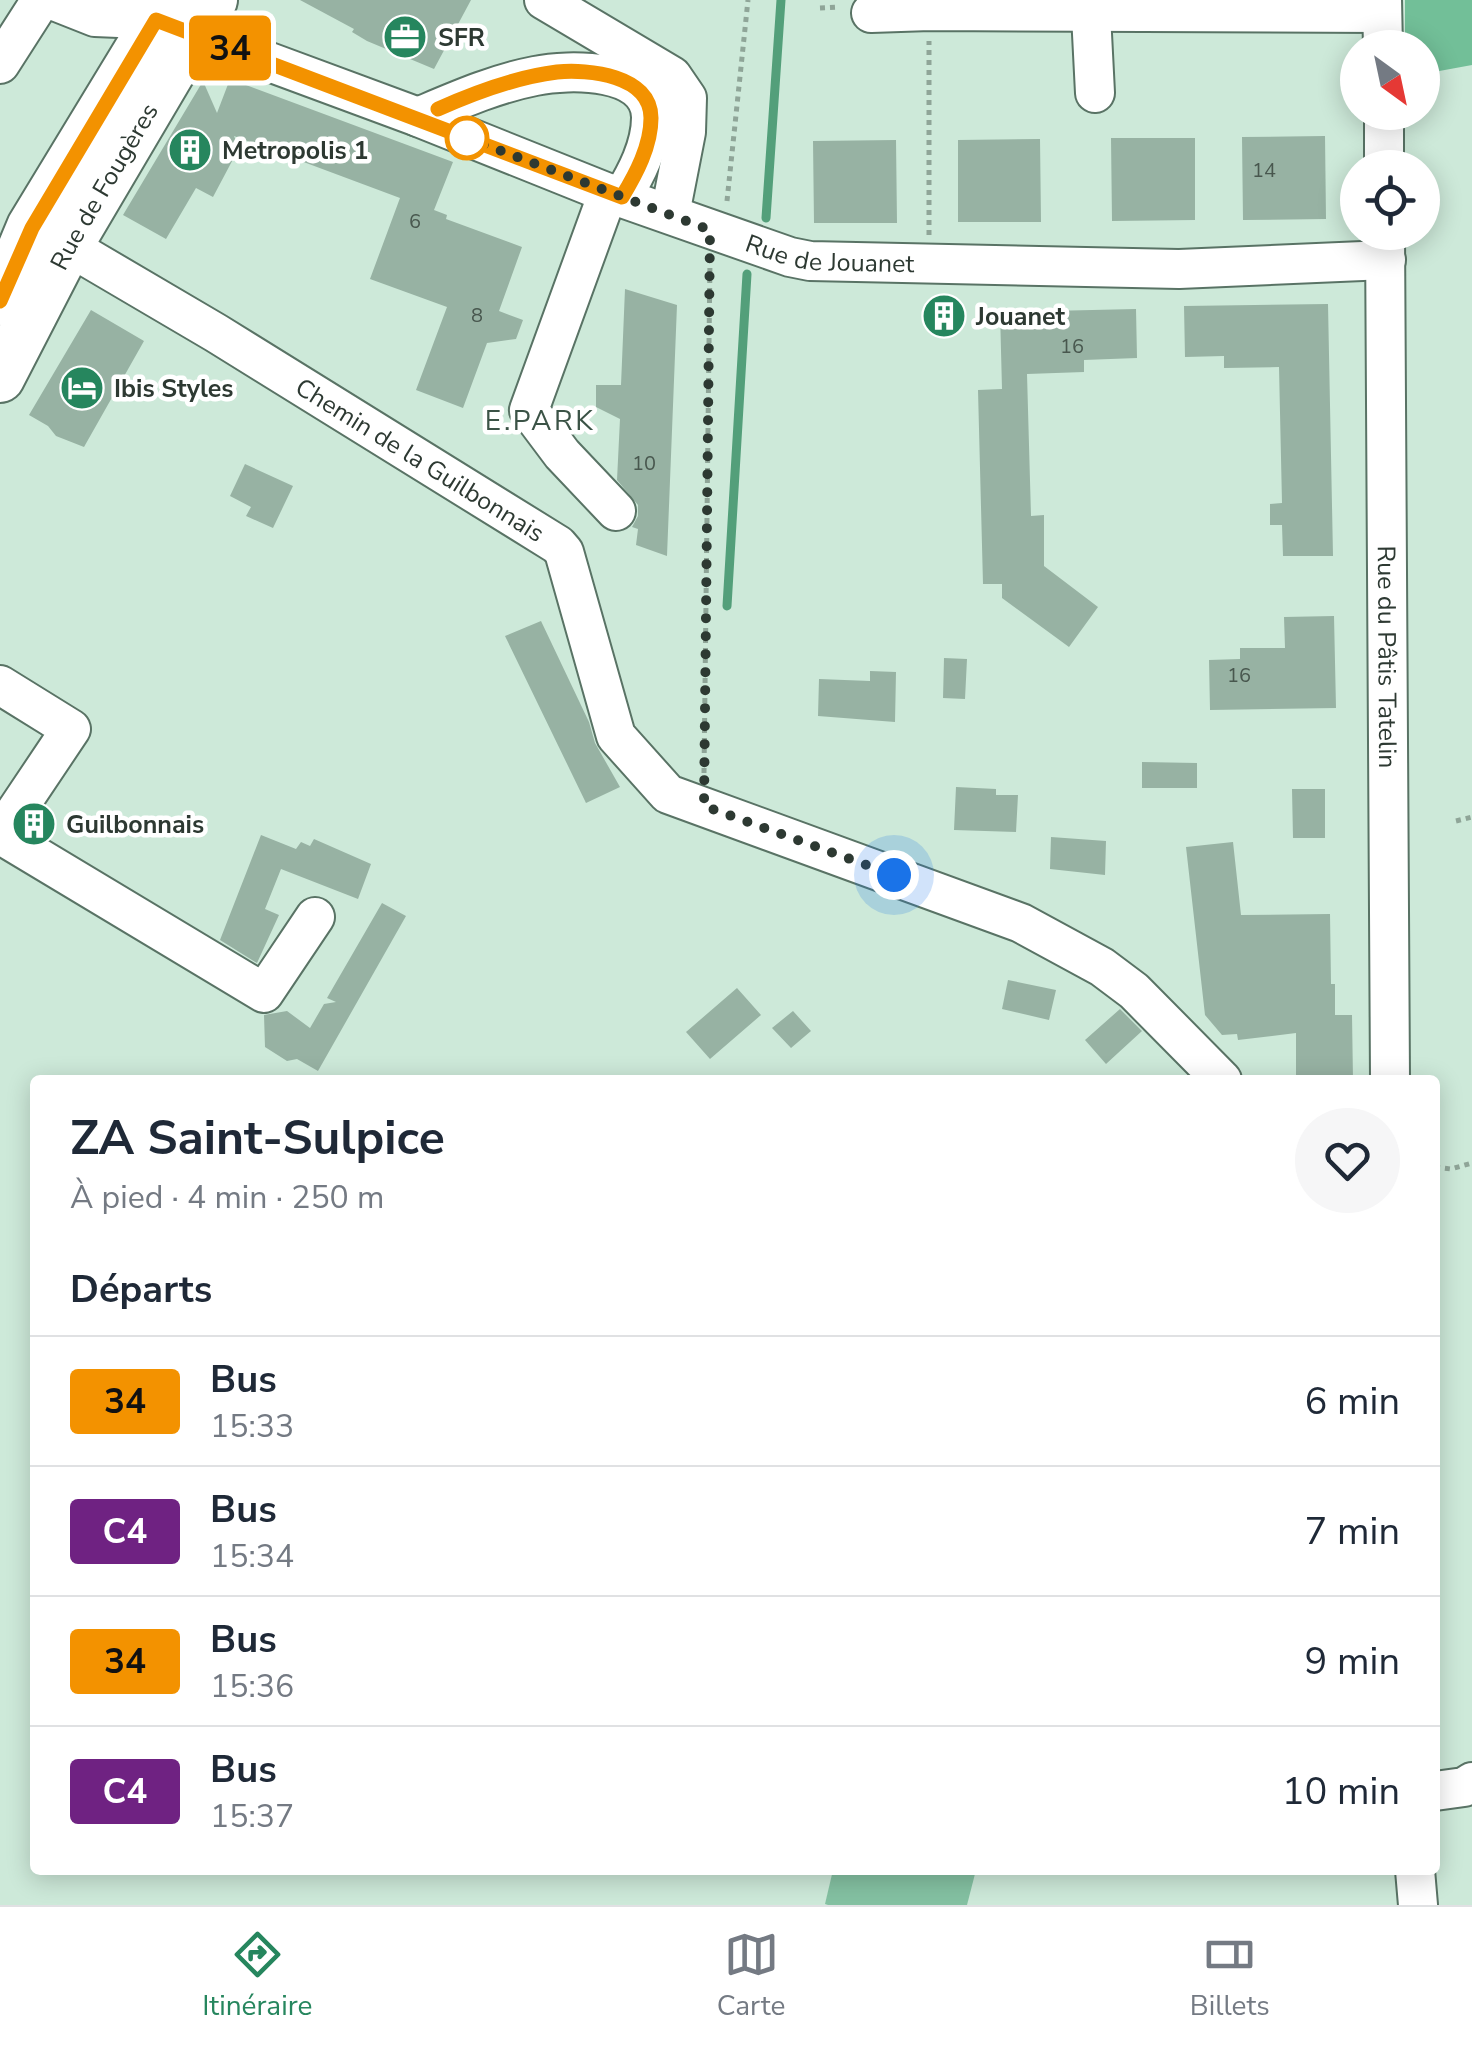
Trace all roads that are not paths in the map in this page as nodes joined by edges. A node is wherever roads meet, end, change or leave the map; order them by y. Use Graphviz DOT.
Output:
graph roads {
  1 [pos="41,0"];
  2 [pos="52,0"];
  3 [pos="544,0"];
  4 [pos="169,10"];
  5 [pos="871,14"];
  6 [pos="1090,14"];
  7 [pos="1382,20"];
  8 [pos="0,64"];
  9 [pos="1095,93"];
  10 [pos="418,118"];
  11 [pos="615,195"];
  12 [pos="670,214"];
  13 [pos="68,246"];
  14 [pos="1350,250"];
  15 [pos="1386,250"];
  16 [pos="0,301"];
  17 [pos="0,378"];
  18 [pos="616,511"];
  19 [pos="0,684"];
  20 [pos="0,835"];
  21 [pos="314,917"];
  22 [pos="1217,1075"];
  23 [pos="1390,1075"];
  24 [pos="1472,1782"];
  25 [pos="1440,1790"];
  26 [pos="1415,1875"];
  27 [pos="1418,1905"];
  1 -- 8 [label="street"];
  2 -- 4 [label="street, Rue de Jouanet"];
  3 -- 12 [label="street"];
  4 -- 10 [label="street, Rue de Jouanet"];
  4 -- 13 [label="main road, Rue de Fougères"];
  4 -- 16 [label="main road"];
  5 -- 6 [label="street"];
  6 -- 7 [label="street"];
  6 -- 9 [label="street"];
  10 -- 11 [label="street, Rue de Jouanet"];
  10 -- 11 [label="street"];
  11 -- 12 [label="street, Rue de Jouanet"];
  11 -- 18 [label="street"];
  12 -- 14 [label="street, Rue de Jouanet"];
  13 -- 17 [label="main road, Rue de Fougères"];
  13 -- 22 [label="street, Chemin de la Guilbonnais"];
  15 -- 23 [label="street, Rue du Pâtis Tatelin"];
  19 -- 20 [label="street"];
  20 -- 21 [label="street"];
  24 -- 25 [label="street"];
  26 -- 27 [label="street"];
}
